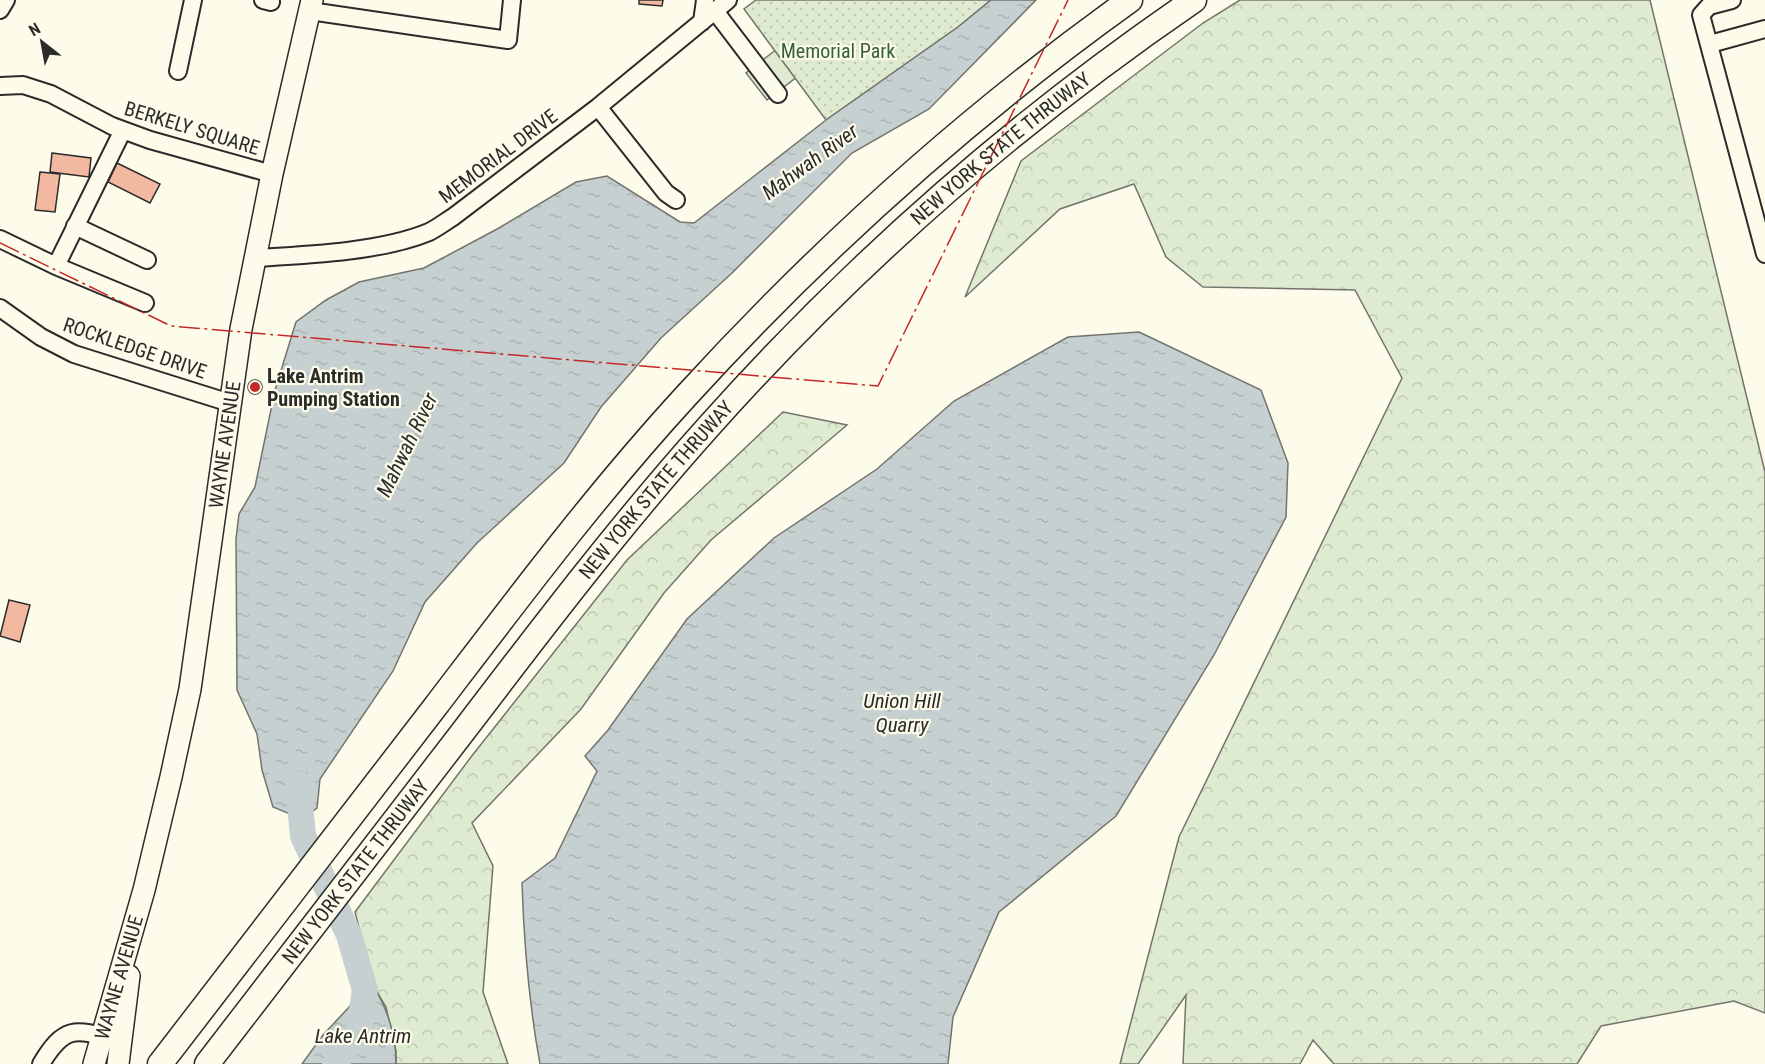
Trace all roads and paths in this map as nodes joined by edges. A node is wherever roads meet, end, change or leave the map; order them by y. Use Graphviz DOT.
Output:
graph roads {
  1 [pos="6,0"];
  2 [pos="193,0"];
  3 [pos="512,0"];
  4 [pos="1130,0"];
  5 [pos="1194,0"];
  6 [pos="1732,0"];
  7 [pos="311,5"];
  8 [pos="712,8"];
  9 [pos="0,10"];
  10 [pos="1760,30"];
  11 [pos="1710,44"];
  12 [pos="178,70"];
  13 [pos="0,86"];
  14 [pos="778,94"];
  15 [pos="598,108"];
  16 [pos="123,130"];
  17 [pos="272,174"];
  18 [pos="676,200"];
  19 [pos="75,226"];
  20 [pos="0,239"];
  21 [pos="1765,254"];
  22 [pos="255,258"];
  23 [pos="147,260"];
  24 [pos="56,266"];
  25 [pos="145,303"];
  26 [pos="0,308"];
  27 [pos="230,403"];
  28 [pos="144,890"];
  29 [pos="101,1036"];
  30 [pos="120,1054"];
  31 [pos="41,1064"];
  32 [pos="94,1064"];
  33 [pos="160,1064"];
  34 [pos="207,1064"];
  1 -- 9 [label="street"];
  2 -- 12 [label="street"];
  3 -- 7 [label="street"];
  4 -- 33 [label="highway, NEW YORK STATE THRUWAY"];
  5 -- 34 [label="highway, NEW YORK STATE THRUWAY"];
  6 -- 11 [label="street"];
  7 -- 17 [label="main road, WAYNE AVENUE"];
  8 -- 14 [label="street"];
  8 -- 15 [label="street, MEMORIAL DRIVE"];
  10 -- 11 [label="street"];
  11 -- 21 [label="street"];
  13 -- 16 [label="street, BERKELY SQUARE"];
  15 -- 18 [label="street"];
  15 -- 22 [label="street, MEMORIAL DRIVE"];
  16 -- 17 [label="street, BERKELY SQUARE"];
  16 -- 19 [label="street"];
  17 -- 22 [label="main road, WAYNE AVENUE"];
  19 -- 23 [label="street"];
  19 -- 24 [label="street"];
  20 -- 24 [label="street"];
  22 -- 27 [label="main road, WAYNE AVENUE"];
  24 -- 25 [label="street"];
  26 -- 27 [label="street, ROCKLEDGE DRIVE"];
  27 -- 28 [label="main road, WAYNE AVENUE"];
  28 -- 29 [label="main road, WAYNE AVENUE"];
  28 -- 30 [label="main road, WAYNE AVENUE"];
  29 -- 30 [label="street"];
  29 -- 31 [label="street"];
  29 -- 32 [label="main road, WAYNE AVENUE"];
}
